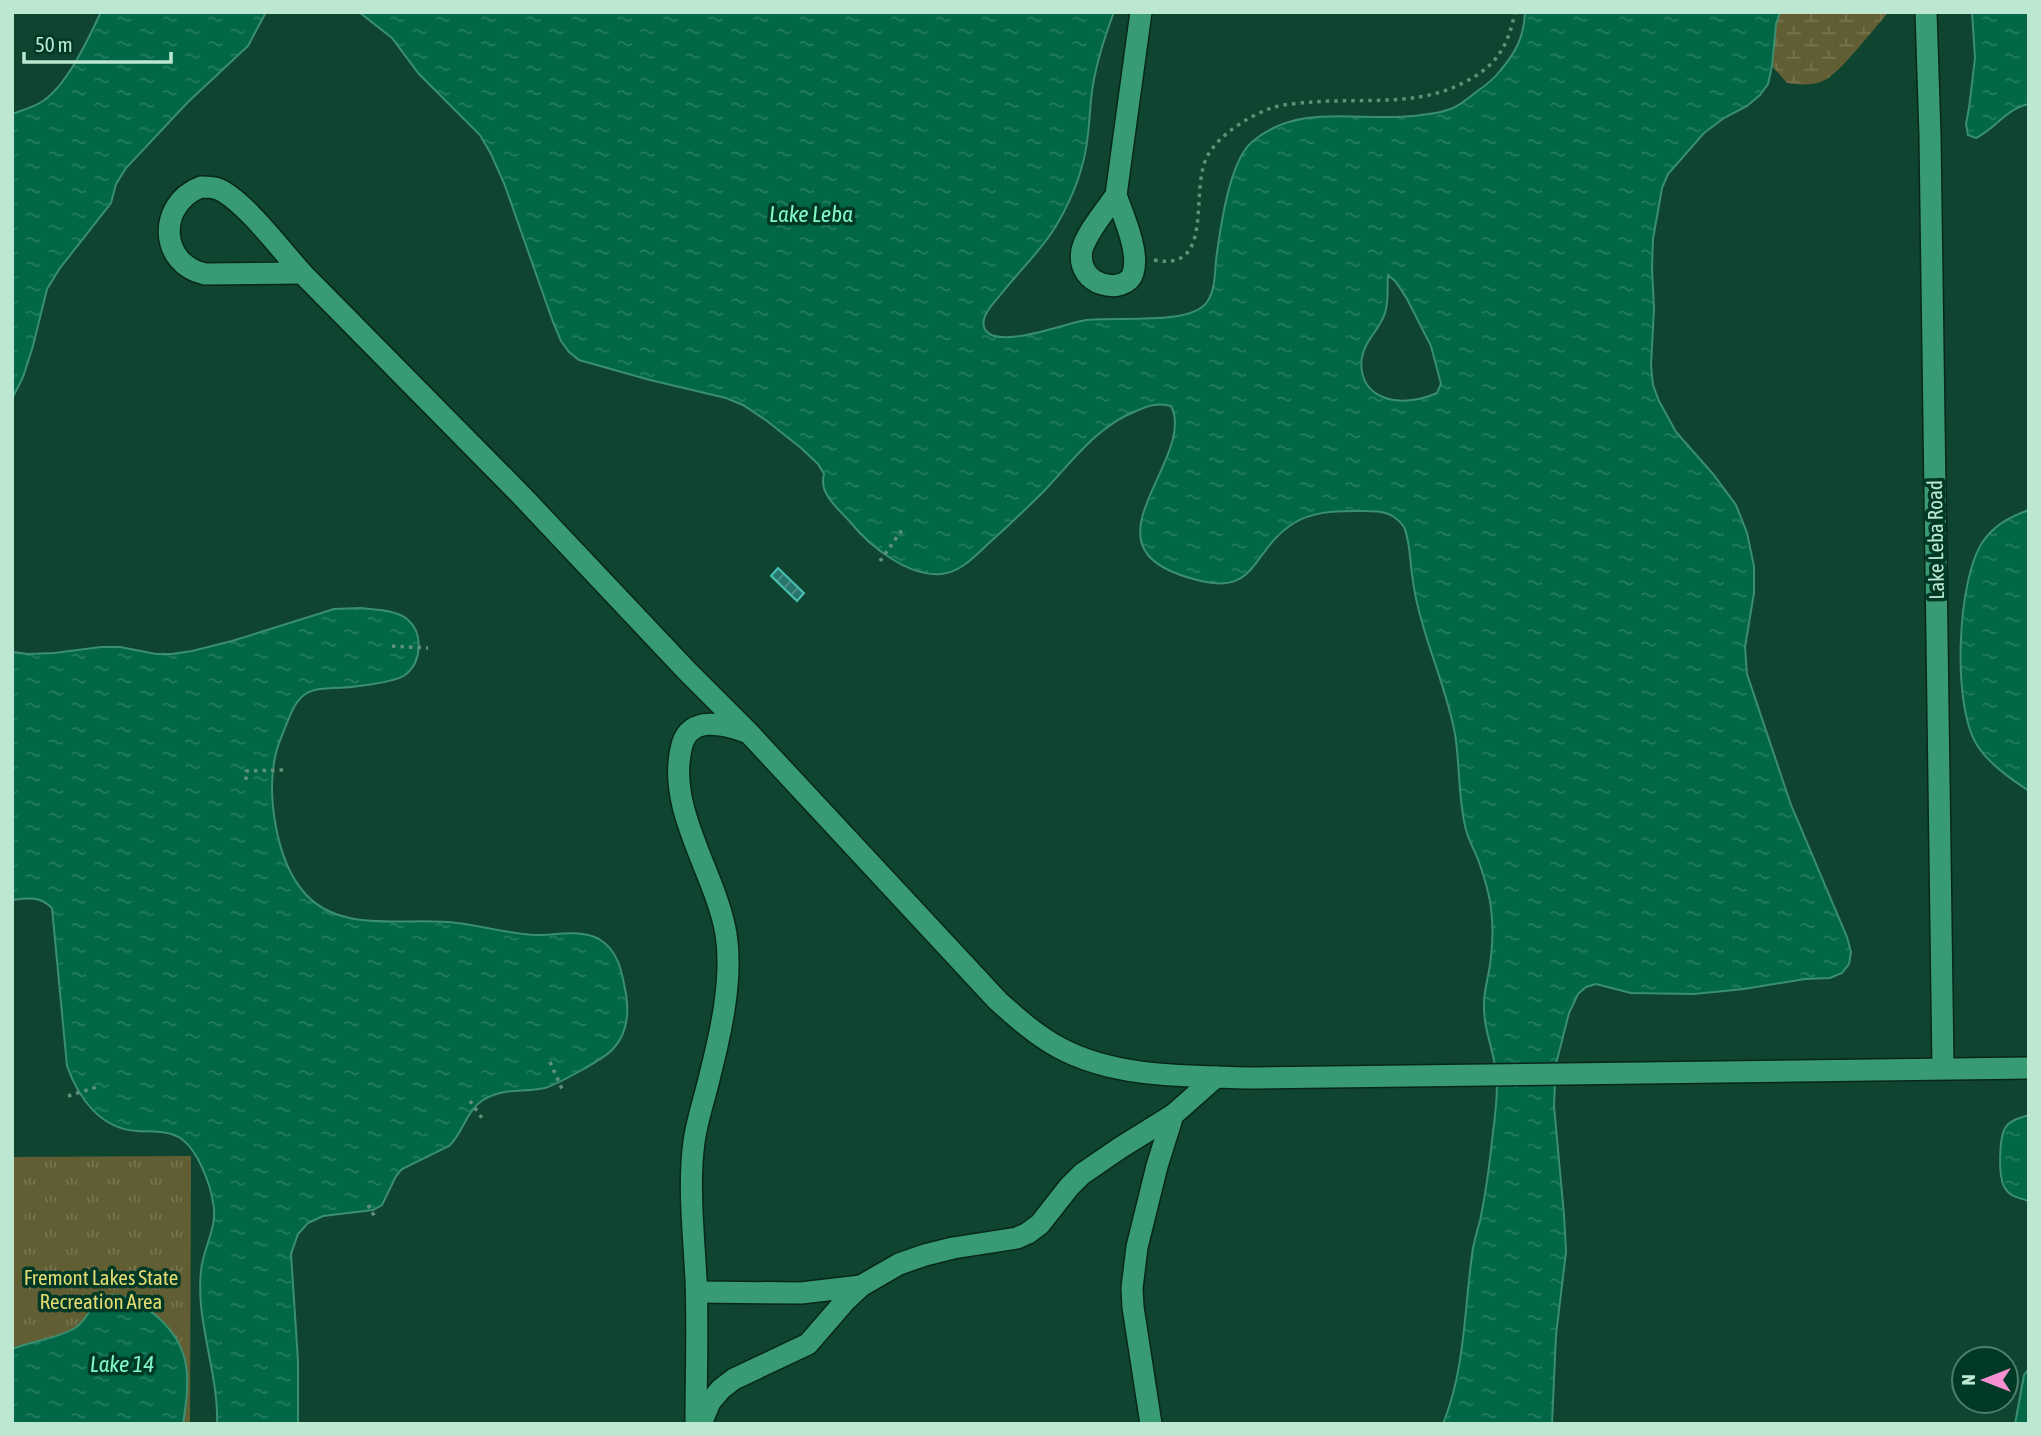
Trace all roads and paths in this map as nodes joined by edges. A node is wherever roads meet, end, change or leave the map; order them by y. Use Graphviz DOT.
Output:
graph roads {
  1 [pos="1141,12"];
  2 [pos="1515,12"];
  3 [pos="1926,12"];
  4 [pos="1116,195"];
  5 [pos="1134,256"];
  6 [pos="302,273"];
  7 [pos="902,530"];
  8 [pos="880,561"];
  9 [pos="392,646"];
  10 [pos="428,648"];
  11 [pos="748,732"];
  12 [pos="283,770"];
  13 [pos="246,780"];
  14 [pos="550,1062"];
  15 [pos="1943,1068"];
  16 [pos="2029,1068"];
  17 [pos="1216,1077"];
  18 [pos="97,1087"];
  19 [pos="562,1089"];
  20 [pos="68,1096"];
  21 [pos="470,1101"];
  22 [pos="1173,1115"];
  23 [pos="482,1118"];
  24 [pos="368,1205"];
  25 [pos="376,1219"];
  26 [pos="861,1286"];
  27 [pos="696,1292"];
  28 [pos="698,1424"];
  29 [pos="1151,1424"];
  1 -- 4 [label="street"];
  2 -- 5 [label="path"];
  3 -- 15 [label="street, Lake Leba Road"];
  4 -- 5 [label="street"];
  4 -- 5 [label="street"];
  6 -- 6 [label="street"];
  6 -- 11 [label="street"];
  7 -- 8 [label="path"];
  9 -- 10 [label="path"];
  11 -- 17 [label="street"];
  11 -- 27 [label="street"];
  12 -- 13 [label="path"];
  14 -- 19 [label="path"];
  15 -- 16 [label="street"];
  15 -- 17 [label="street"];
  17 -- 22 [label="street"];
  18 -- 20 [label="path"];
  21 -- 23 [label="path"];
  22 -- 26 [label="street"];
  22 -- 29 [label="street"];
  24 -- 25 [label="path"];
  26 -- 27 [label="street"];
  26 -- 28 [label="street"];
  27 -- 28 [label="street"];
}
